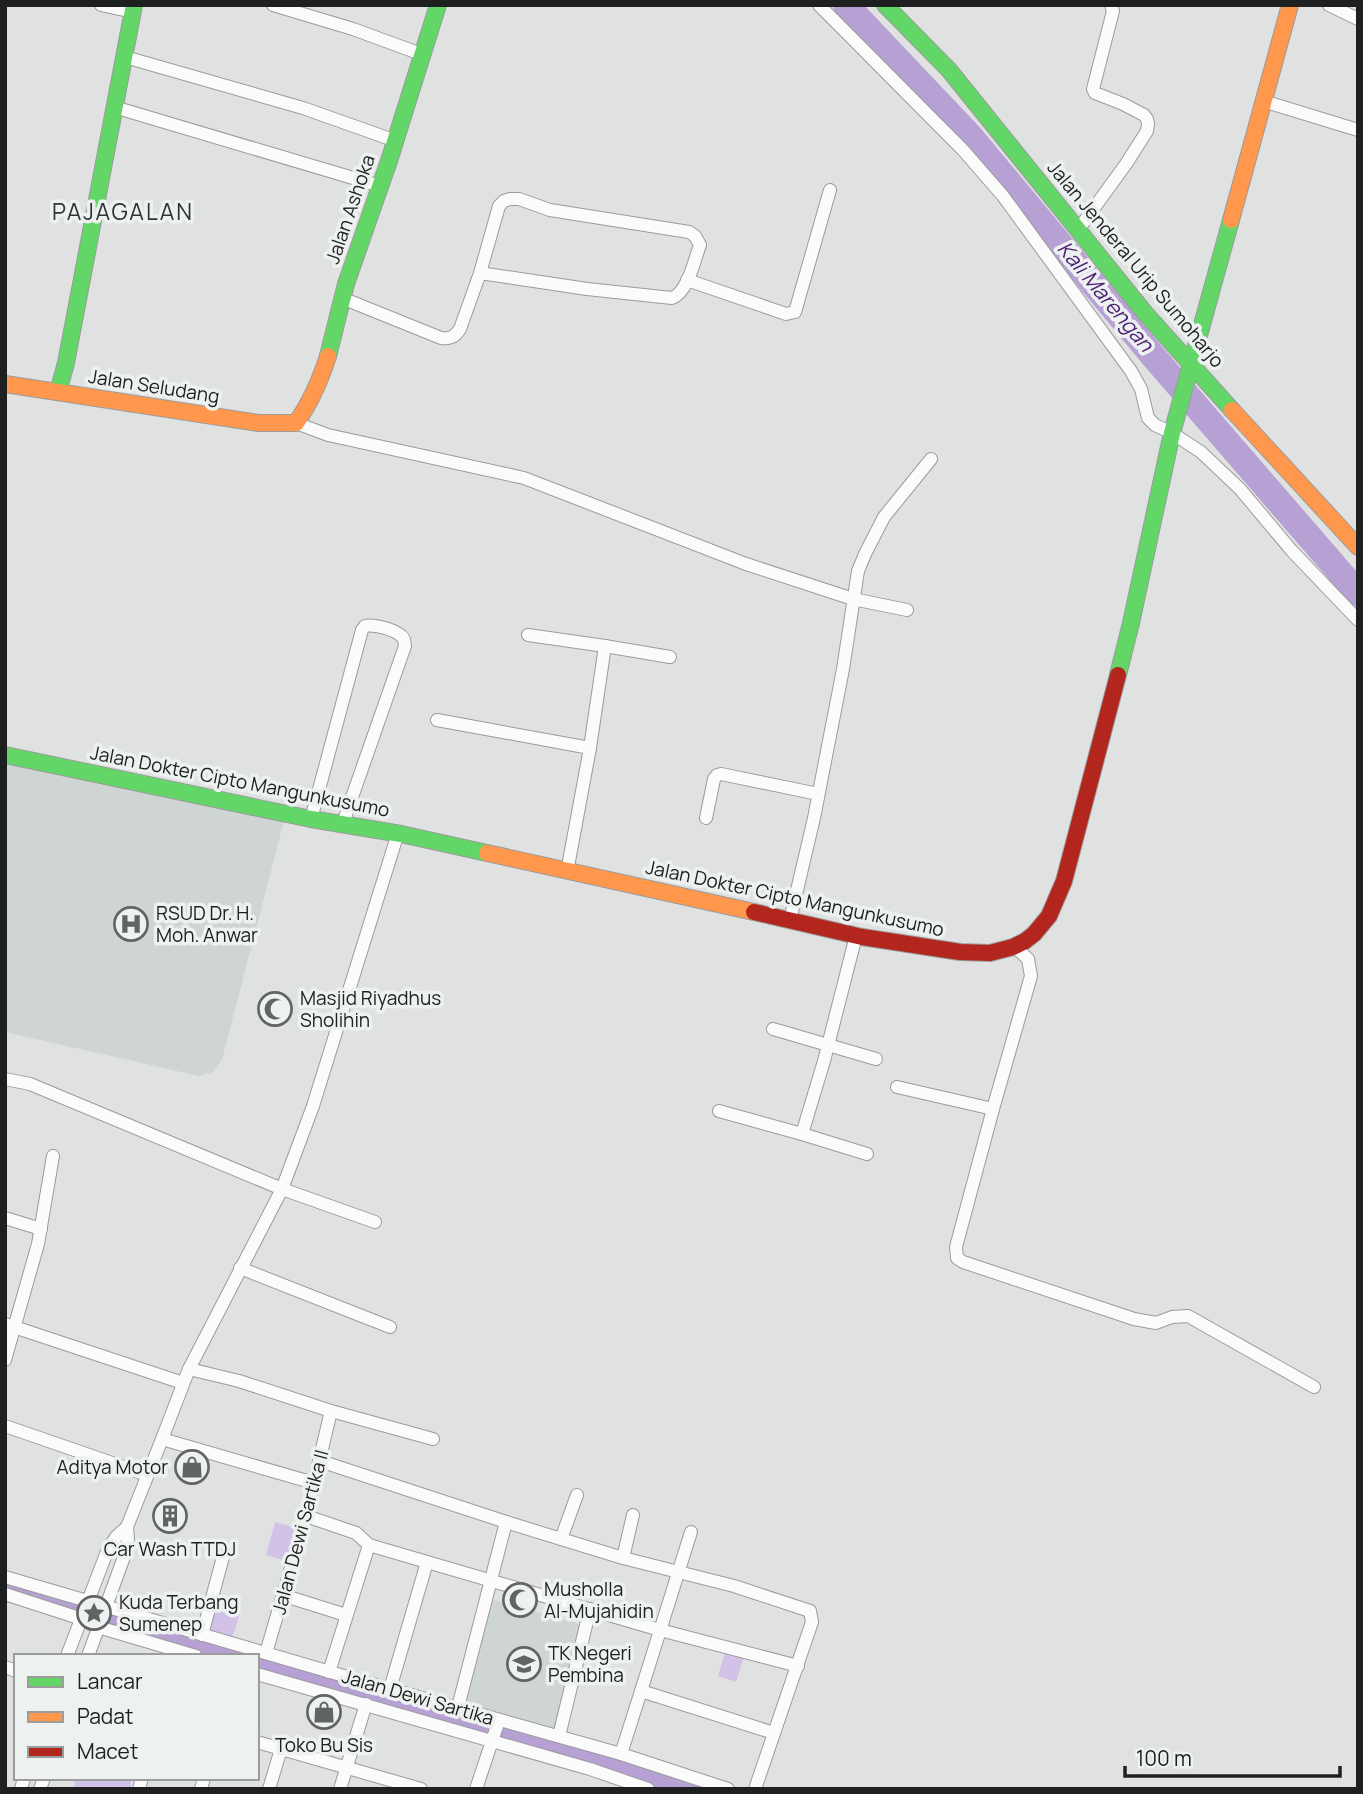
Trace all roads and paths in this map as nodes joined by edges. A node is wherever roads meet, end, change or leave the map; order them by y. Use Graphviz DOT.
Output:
graph roads {
  1 [pos="101,5"];
  2 [pos="273,5"];
  3 [pos="438,5"];
  4 [pos="819,5"];
  5 [pos="885,5"];
  6 [pos="1111,5"];
  7 [pos="1290,5"];
  8 [pos="1329,5"];
  9 [pos="133,9"];
  10 [pos="1358,19"];
  11 [pos="421,54"];
  12 [pos="125,57"];
  13 [pos="1263,101"];
  14 [pos="114,107"];
  15 [pos="1358,130"];
  16 [pos="396,141"];
  17 [pos="380,186"];
  18 [pos="830,190"];
  19 [pos="1077,230"];
  20 [pos="480,273"];
  21 [pos="687,280"];
  22 [pos="342,298"];
  23 [pos="1191,365"];
  24 [pos="5,384"];
  25 [pos="58,392"];
  26 [pos="296,423"];
  27 [pos="1174,429"];
  28 [pos="931,459"];
  29 [pos="1358,547"];
  30 [pos="853,598"];
  31 [pos="907,610"];
  32 [pos="1358,620"];
  33 [pos="528,635"];
  34 [pos="605,646"];
  35 [pos="670,657"];
  36 [pos="437,720"];
  37 [pos="590,748"];
  38 [pos="5,755"];
  39 [pos="818,794"];
  40 [pos="706,818"];
  41 [pos="311,819"];
  42 [pos="343,823"];
  43 [pos="398,833"];
  44 [pos="567,872"];
  45 [pos="790,920"];
  46 [pos="856,936"];
  47 [pos="1015,947"];
  48 [pos="773,1030"];
  49 [pos="829,1044"];
  50 [pos="876,1059"];
  51 [pos="5,1079"];
  52 [pos="897,1087"];
  53 [pos="993,1108"];
  54 [pos="719,1111"];
  55 [pos="802,1134"];
  56 [pos="867,1154"];
  57 [pos="53,1156"];
  58 [pos="282,1189"];
  59 [pos="5,1218"];
  60 [pos="376,1222"];
  61 [pos="41,1229"];
  62 [pos="240,1268"];
  63 [pos="11,1325"];
  64 [pos="390,1327"];
  65 [pos="5,1360"];
  66 [pos="189,1369"];
  67 [pos="183,1383"];
  68 [pos="1314,1387"];
  69 [pos="331,1410"];
  70 [pos="5,1426"];
  71 [pos="162,1439"];
  72 [pos="433,1439"];
  73 [pos="320,1461"];
  74 [pos="147,1475"];
  75 [pos="314,1483"];
  76 [pos="577,1495"];
  77 [pos="633,1515"];
  78 [pos="306,1516"];
  79 [pos="506,1522"];
  80 [pos="127,1527"];
  81 [pos="691,1532"];
  82 [pos="561,1539"];
  83 [pos="369,1545"];
  84 [pos="223,1557"];
  85 [pos="623,1558"];
  86 [pos="427,1562"];
  87 [pos="677,1573"];
  88 [pos="5,1577"];
  89 [pos="490,1580"];
  90 [pos="5,1594"];
  91 [pos="282,1595"];
  92 [pos="89,1601"];
  93 [pos="106,1607"];
  94 [pos="590,1609"];
  95 [pos="346,1615"];
  96 [pos="82,1619"];
  97 [pos="99,1627"];
  98 [pos="660,1630"];
  99 [pos="202,1635"];
  100 [pos="265,1653"];
  101 [pos="69,1654"];
  102 [pos="89,1654"];
  103 [pos="189,1654"];
  104 [pos="798,1666"];
  105 [pos="329,1672"];
  106 [pos="259,1675"];
  107 [pos="390,1689"];
  108 [pos="641,1691"];
  109 [pos="366,1704"];
  110 [pos="458,1707"];
  111 [pos="499,1720"];
  112 [pos="774,1733"];
  113 [pos="559,1736"];
  114 [pos="491,1741"];
  115 [pos="259,1743"];
  116 [pos="281,1749"];
  117 [pos="621,1754"];
  118 [pos="345,1767"];
  119 [pos="269,1789"];
  120 [pos="340,1789"];
  121 [pos="421,1789"];
  122 [pos="476,1789"];
  123 [pos="649,1789"];
  124 [pos="728,1789"];
  125 [pos="755,1789"];
  1 -- 9 [label="street"];
  2 -- 11 [label="street"];
  3 -- 11 [label="main road, Jalan Ashoka"];
  4 -- 27 [label="street"];
  5 -- 19 [label="main road, Jalan Jenderal Urip Sumoharjo"];
  6 -- 19 [label="street"];
  7 -- 13 [label="main road, Jalan Dokter Cipto Mangunkusumo"];
  8 -- 10 [label="street"];
  9 -- 12 [label="main road"];
  11 -- 16 [label="main road, Jalan Ashoka"];
  12 -- 14 [label="main road"];
  12 -- 16 [label="street"];
  13 -- 15 [label="street"];
  13 -- 23 [label="main road, Jalan Dokter Cipto Mangunkusumo"];
  14 -- 17 [label="street"];
  14 -- 25 [label="main road"];
  16 -- 17 [label="main road, Jalan Ashoka"];
  17 -- 22 [label="main road, Jalan Ashoka"];
  18 -- 21 [label="street"];
  19 -- 23 [label="main road, Jalan Jenderal Urip Sumoharjo"];
  20 -- 21 [label="street"];
  20 -- 21 [label="street"];
  20 -- 22 [label="street"];
  22 -- 26 [label="main road, Jalan Ashoka"];
  23 -- 27 [label="main road, Jalan Dokter Cipto Mangunkusumo"];
  23 -- 29 [label="main road, Jalan Jenderal Urip Sumoharjo"];
  24 -- 25 [label="main road, Jalan Seludang"];
  25 -- 26 [label="main road, Jalan Seludang"];
  26 -- 30 [label="street"];
  27 -- 32 [label="street"];
  27 -- 47 [label="main road, Jalan Dokter Cipto Mangunkusumo"];
  28 -- 30 [label="street"];
  30 -- 31 [label="street"];
  30 -- 39 [label="street"];
  33 -- 34 [label="street"];
  34 -- 35 [label="street"];
  34 -- 37 [label="street"];
  36 -- 37 [label="street"];
  37 -- 44 [label="street"];
  38 -- 41 [label="main road, Jalan Dokter Cipto Mangunkusumo"];
  39 -- 40 [label="street"];
  39 -- 45 [label="street"];
  41 -- 42 [label="main road, Jalan Dokter Cipto Mangunkusumo"];
  41 -- 42 [label="street"];
  42 -- 43 [label="main road, Jalan Dokter Cipto Mangunkusumo"];
  43 -- 44 [label="main road, Jalan Dokter Cipto Mangunkusumo"];
  43 -- 58 [label="street"];
  44 -- 45 [label="main road, Jalan Dokter Cipto Mangunkusumo"];
  45 -- 46 [label="main road, Jalan Dokter Cipto Mangunkusumo"];
  46 -- 47 [label="main road, Jalan Dokter Cipto Mangunkusumo"];
  46 -- 49 [label="street"];
  47 -- 53 [label="street"];
  48 -- 49 [label="street"];
  49 -- 50 [label="street"];
  49 -- 55 [label="street"];
  51 -- 58 [label="street"];
  52 -- 53 [label="street"];
  53 -- 68 [label="street"];
  54 -- 55 [label="street"];
  55 -- 56 [label="street"];
  57 -- 61 [label="street"];
  58 -- 60 [label="street"];
  58 -- 62 [label="street"];
  59 -- 61 [label="street"];
  61 -- 63 [label="street"];
  62 -- 64 [label="street"];
  62 -- 66 [label="street"];
  63 -- 65 [label="street"];
  63 -- 67 [label="street"];
  66 -- 67 [label="street"];
  66 -- 69 [label="street"];
  67 -- 71 [label="street"];
  69 -- 72 [label="street"];
  69 -- 73 [label="street, Jalan Dewi Sartika II"];
  70 -- 74 [label="street"];
  71 -- 74 [label="street"];
  71 -- 75 [label="street"];
  73 -- 75 [label="street, Jalan Dewi Sartika II"];
  73 -- 79 [label="street"];
  74 -- 80 [label="street"];
  75 -- 78 [label="street, Jalan Dewi Sartika II"];
  76 -- 82 [label="street"];
  77 -- 85 [label="street"];
  78 -- 83 [label="street"];
  78 -- 91 [label="street, Jalan Dewi Sartika II"];
  79 -- 82 [label="street"];
  79 -- 89 [label="street"];
  80 -- 92 [label="street"];
  80 -- 93 [label="street"];
  81 -- 87 [label="street"];
  82 -- 85 [label="street"];
  83 -- 86 [label="street"];
  83 -- 95 [label="street"];
  84 -- 99 [label="street"];
  85 -- 87 [label="street"];
  86 -- 89 [label="street"];
  86 -- 107 [label="street"];
  87 -- 98 [label="street"];
  87 -- 104 [label="street"];
  88 -- 92 [label="street, Jalan Dewi Sartika"];
  89 -- 94 [label="street"];
  89 -- 110 [label="street"];
  90 -- 96 [label="street"];
  91 -- 95 [label="street"];
  91 -- 100 [label="street, Jalan Dewi Sartika II"];
  92 -- 93 [label="street, Jalan Dewi Sartika"];
  92 -- 96 [label="street"];
  93 -- 97 [label="street"];
  93 -- 99 [label="street, Jalan Dewi Sartika"];
  94 -- 98 [label="street"];
  94 -- 113 [label="street"];
  95 -- 105 [label="street"];
  96 -- 97 [label="street"];
  96 -- 101 [label="street"];
  97 -- 102 [label="street"];
  97 -- 103 [label="street"];
  98 -- 104 [label="street"];
  98 -- 108 [label="street"];
  99 -- 100 [label="street, Jalan Dewi Sartika"];
  100 -- 105 [label="street, Jalan Dewi Sartika"];
  104 -- 112 [label="street"];
  105 -- 107 [label="street, Jalan Dewi Sartika"];
  106 -- 109 [label="street"];
  107 -- 110 [label="street, Jalan Dewi Sartika"];
  108 -- 112 [label="street"];
  108 -- 117 [label="street"];
  109 -- 114 [label="street"];
  109 -- 118 [label="street"];
  110 -- 111 [label="street, Jalan Dewi Sartika"];
  111 -- 113 [label="street, Jalan Dewi Sartika"];
  111 -- 114 [label="street"];
  112 -- 125 [label="street"];
  113 -- 117 [label="street, Jalan Dewi Sartika"];
  114 -- 122 [label="street"];
  114 -- 123 [label="street"];
  115 -- 116 [label="street"];
  116 -- 118 [label="street"];
  116 -- 119 [label="street"];
  117 -- 124 [label="street, Jalan Dewi Sartika"];
  118 -- 120 [label="street"];
  118 -- 121 [label="street"];
}
